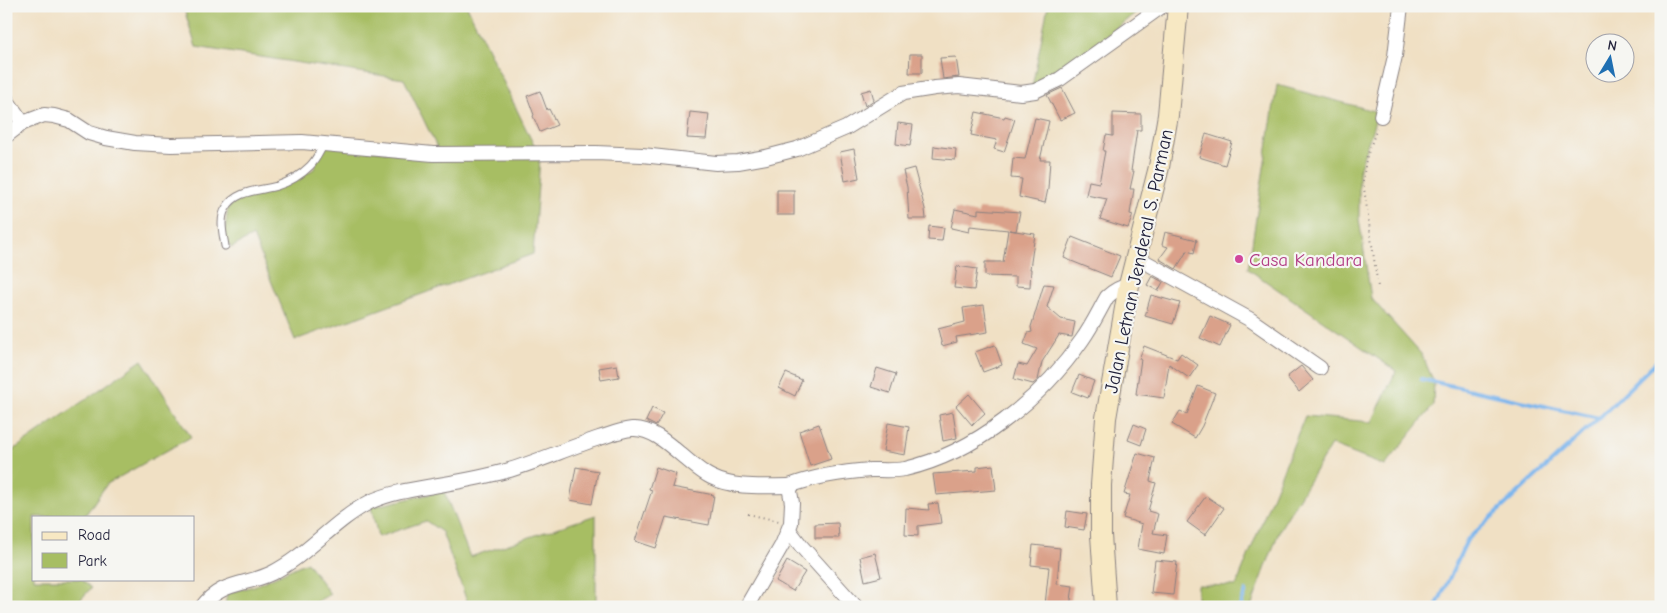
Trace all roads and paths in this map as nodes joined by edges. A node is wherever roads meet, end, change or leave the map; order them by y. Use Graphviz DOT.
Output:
graph roads {
  1 [pos="1162,6"];
  2 [pos="1178,6"];
  3 [pos="1401,6"];
  4 [pos="6,99"];
  5 [pos="1381,116"];
  6 [pos="23,123"];
  7 [pos="6,136"];
  8 [pos="324,143"];
  9 [pos="225,246"];
  10 [pos="1136,257"];
  11 [pos="1129,285"];
  12 [pos="1378,287"];
  13 [pos="1320,368"];
  14 [pos="789,486"];
  15 [pos="748,514"];
  16 [pos="790,527"];
  17 [pos="202,607"];
  18 [pos="748,607"];
  19 [pos="856,607"];
  20 [pos="1106,607"];
  1 -- 8 [label="street"];
  2 -- 10 [label="street, Jalan Letnan Jenderal S. Parman"];
  3 -- 5 [label="street"];
  4 -- 6 [label="street"];
  5 -- 12 [label="path"];
  6 -- 7 [label="street"];
  6 -- 8 [label="street"];
  8 -- 9 [label="lane"];
  10 -- 11 [label="street, Jalan Letnan Jenderal S. Parman"];
  10 -- 13 [label="street"];
  11 -- 14 [label="street"];
  11 -- 20 [label="street, Jalan Letnan Jenderal S. Parman"];
  14 -- 16 [label="street"];
  14 -- 17 [label="street"];
  15 -- 16 [label="path"];
  16 -- 18 [label="street"];
  16 -- 19 [label="street"];
}
